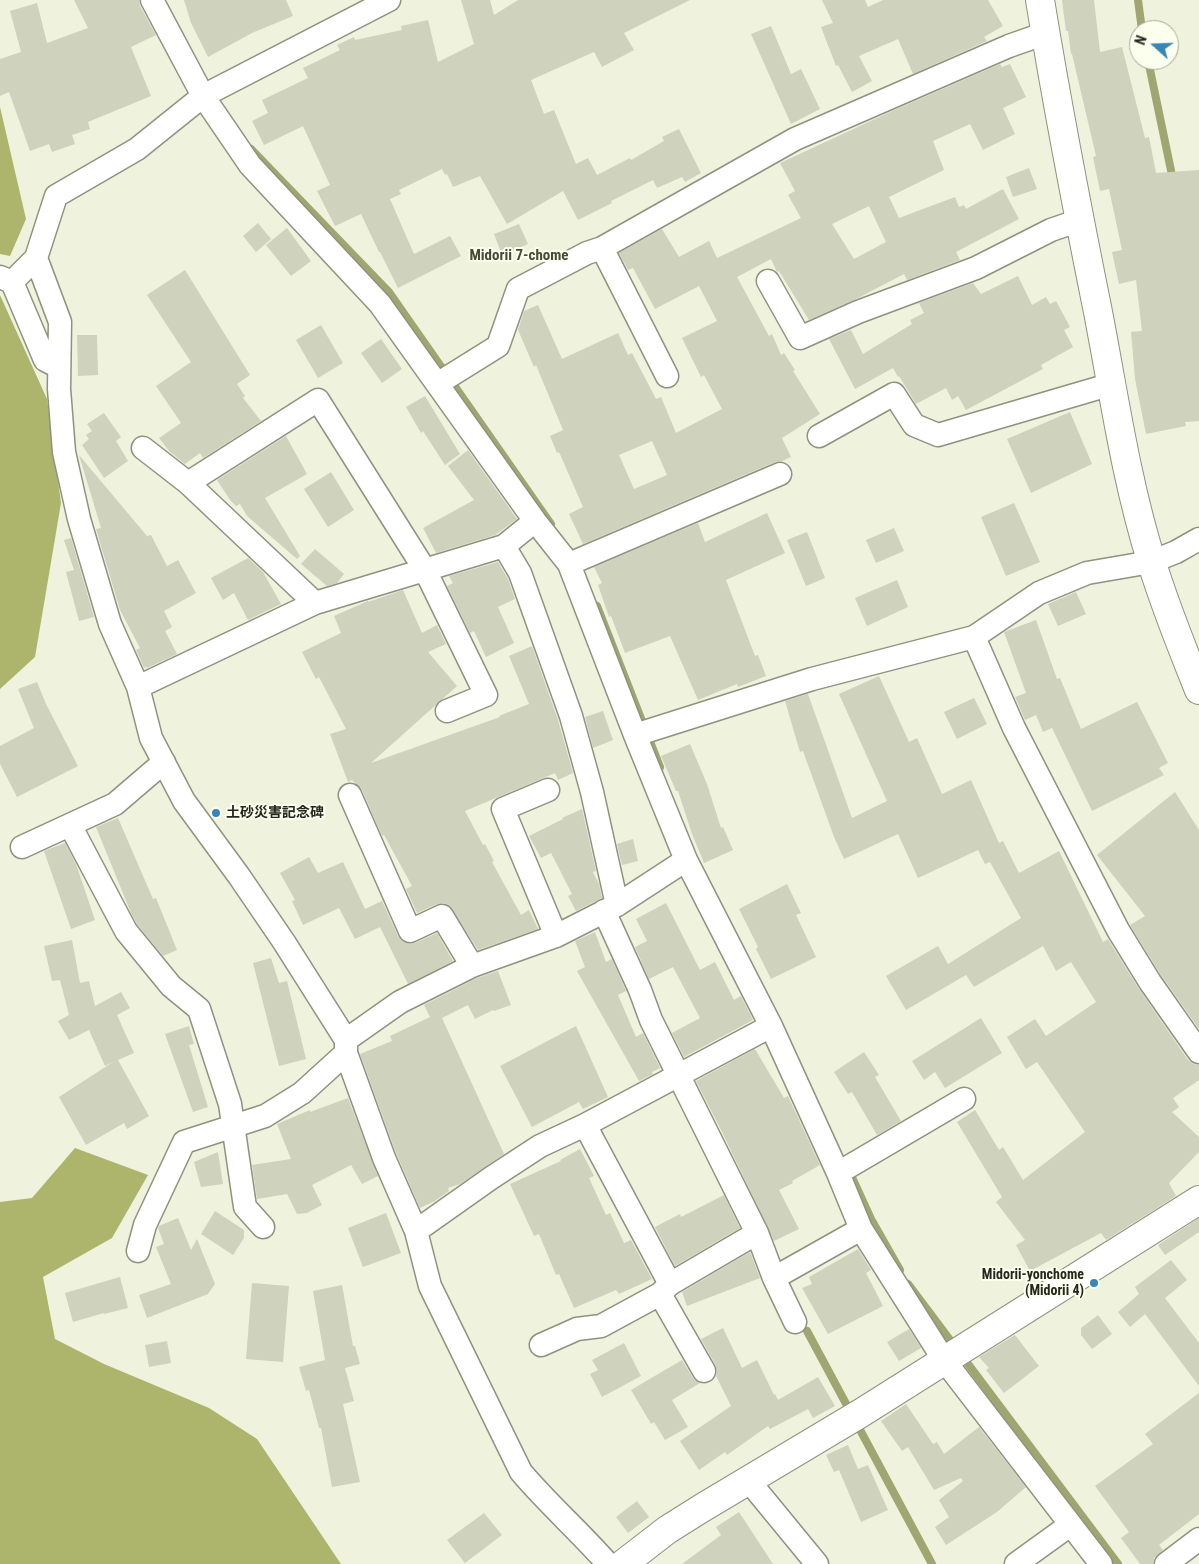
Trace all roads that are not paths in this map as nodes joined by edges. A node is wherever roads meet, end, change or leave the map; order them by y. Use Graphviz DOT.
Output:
graph roads {
  1 [pos="152,0"];
  2 [pos="390,0"];
  3 [pos="1040,0"];
  4 [pos="1046,33"];
  5 [pos="204,96"];
  6 [pos="1080,220"];
  7 [pos="602,248"];
  8 [pos="36,258"];
  9 [pos="6,280"];
  10 [pos="768,280"];
  11 [pos="59,367"];
  12 [pos="667,376"];
  13 [pos="437,384"];
  14 [pos="1112,384"];
  15 [pos="819,436"];
  16 [pos="143,448"];
  17 [pos="780,474"];
  18 [pos="188,483"];
  19 [pos="535,521"];
  20 [pos="1199,539"];
  21 [pos="504,546"];
  22 [pos="1151,562"];
  23 [pos="569,564"];
  24 [pos="425,570"];
  25 [pos="315,603"];
  26 [pos="974,638"];
  27 [pos="138,687"];
  28 [pos="1199,690"];
  29 [pos="447,710"];
  30 [pos="635,735"];
  31 [pos="164,762"];
  32 [pos="548,790"];
  33 [pos="350,795"];
  34 [pos="70,825"];
  35 [pos="22,848"];
  36 [pos="686,860"];
  37 [pos="610,908"];
  38 [pos="556,936"];
  39 [pos="472,966"];
  40 [pos="771,1026"];
  41 [pos="346,1046"];
  42 [pos="1199,1052"];
  43 [pos="679,1075"];
  44 [pos="964,1099"];
  45 [pos="585,1125"];
  46 [pos="234,1128"];
  47 [pos="838,1173"];
  48 [pos="1199,1200"];
  49 [pos="264,1227"];
  50 [pos="862,1230"];
  51 [pos="416,1231"];
  52 [pos="757,1233"];
  53 [pos="138,1251"];
  54 [pos="774,1278"];
  55 [pos="665,1289"];
  56 [pos="795,1322"];
  57 [pos="541,1345"];
  58 [pos="944,1360"];
  59 [pos="704,1371"];
  60 [pos="748,1480"];
  61 [pos="1070,1525"];
  62 [pos="1199,1539"];
  63 [pos="608,1564"];
  64 [pos="623,1564"];
  65 [pos="817,1564"];
  66 [pos="1016,1564"];
  67 [pos="1101,1564"];
  68 [pos="1166,1564"];
  1 -- 5 [label="street"];
  2 -- 5 [label="street"];
  3 -- 4 [label="street"];
  4 -- 6 [label="street"];
  4 -- 7 [label="street"];
  5 -- 8 [label="street"];
  5 -- 13 [label="street"];
  6 -- 10 [label="street"];
  6 -- 14 [label="street"];
  7 -- 12 [label="street"];
  7 -- 13 [label="street"];
  8 -- 9 [label="street"];
  8 -- 11 [label="street"];
  9 -- 11 [label="street"];
  11 -- 27 [label="street"];
  13 -- 19 [label="street"];
  14 -- 15 [label="street"];
  14 -- 22 [label="street"];
  16 -- 18 [label="street"];
  17 -- 23 [label="street"];
  18 -- 24 [label="street"];
  18 -- 25 [label="street"];
  19 -- 21 [label="street"];
  19 -- 23 [label="street"];
  20 -- 22 [label="street"];
  21 -- 24 [label="street"];
  21 -- 37 [label="street"];
  22 -- 26 [label="street"];
  22 -- 28 [label="street"];
  23 -- 30 [label="street"];
  24 -- 25 [label="street"];
  24 -- 29 [label="street"];
  25 -- 27 [label="street"];
  26 -- 30 [label="street"];
  26 -- 42 [label="street"];
  27 -- 31 [label="street"];
  30 -- 36 [label="street"];
  31 -- 34 [label="street"];
  31 -- 41 [label="street"];
  32 -- 38 [label="street"];
  33 -- 39 [label="street"];
  34 -- 35 [label="street"];
  34 -- 46 [label="street"];
  36 -- 37 [label="street"];
  36 -- 40 [label="street"];
  37 -- 38 [label="street"];
  37 -- 43 [label="street"];
  38 -- 39 [label="street"];
  39 -- 41 [label="street"];
  40 -- 43 [label="street"];
  40 -- 47 [label="street"];
  41 -- 46 [label="street"];
  41 -- 51 [label="street"];
  43 -- 45 [label="street"];
  43 -- 52 [label="street"];
  44 -- 47 [label="street"];
  45 -- 51 [label="street"];
  45 -- 55 [label="street"];
  46 -- 49 [label="street"];
  46 -- 53 [label="street"];
  47 -- 50 [label="street"];
  48 -- 58 [label="street"];
  50 -- 54 [label="street"];
  50 -- 58 [label="street"];
  51 -- 63 [label="street"];
  52 -- 54 [label="street"];
  52 -- 55 [label="street"];
  54 -- 56 [label="street"];
  55 -- 57 [label="street"];
  55 -- 59 [label="street"];
  58 -- 60 [label="street"];
  58 -- 61 [label="street"];
  60 -- 64 [label="street"];
  60 -- 65 [label="street"];
  61 -- 66 [label="street"];
  61 -- 67 [label="street"];
  62 -- 68 [label="street"];
}
